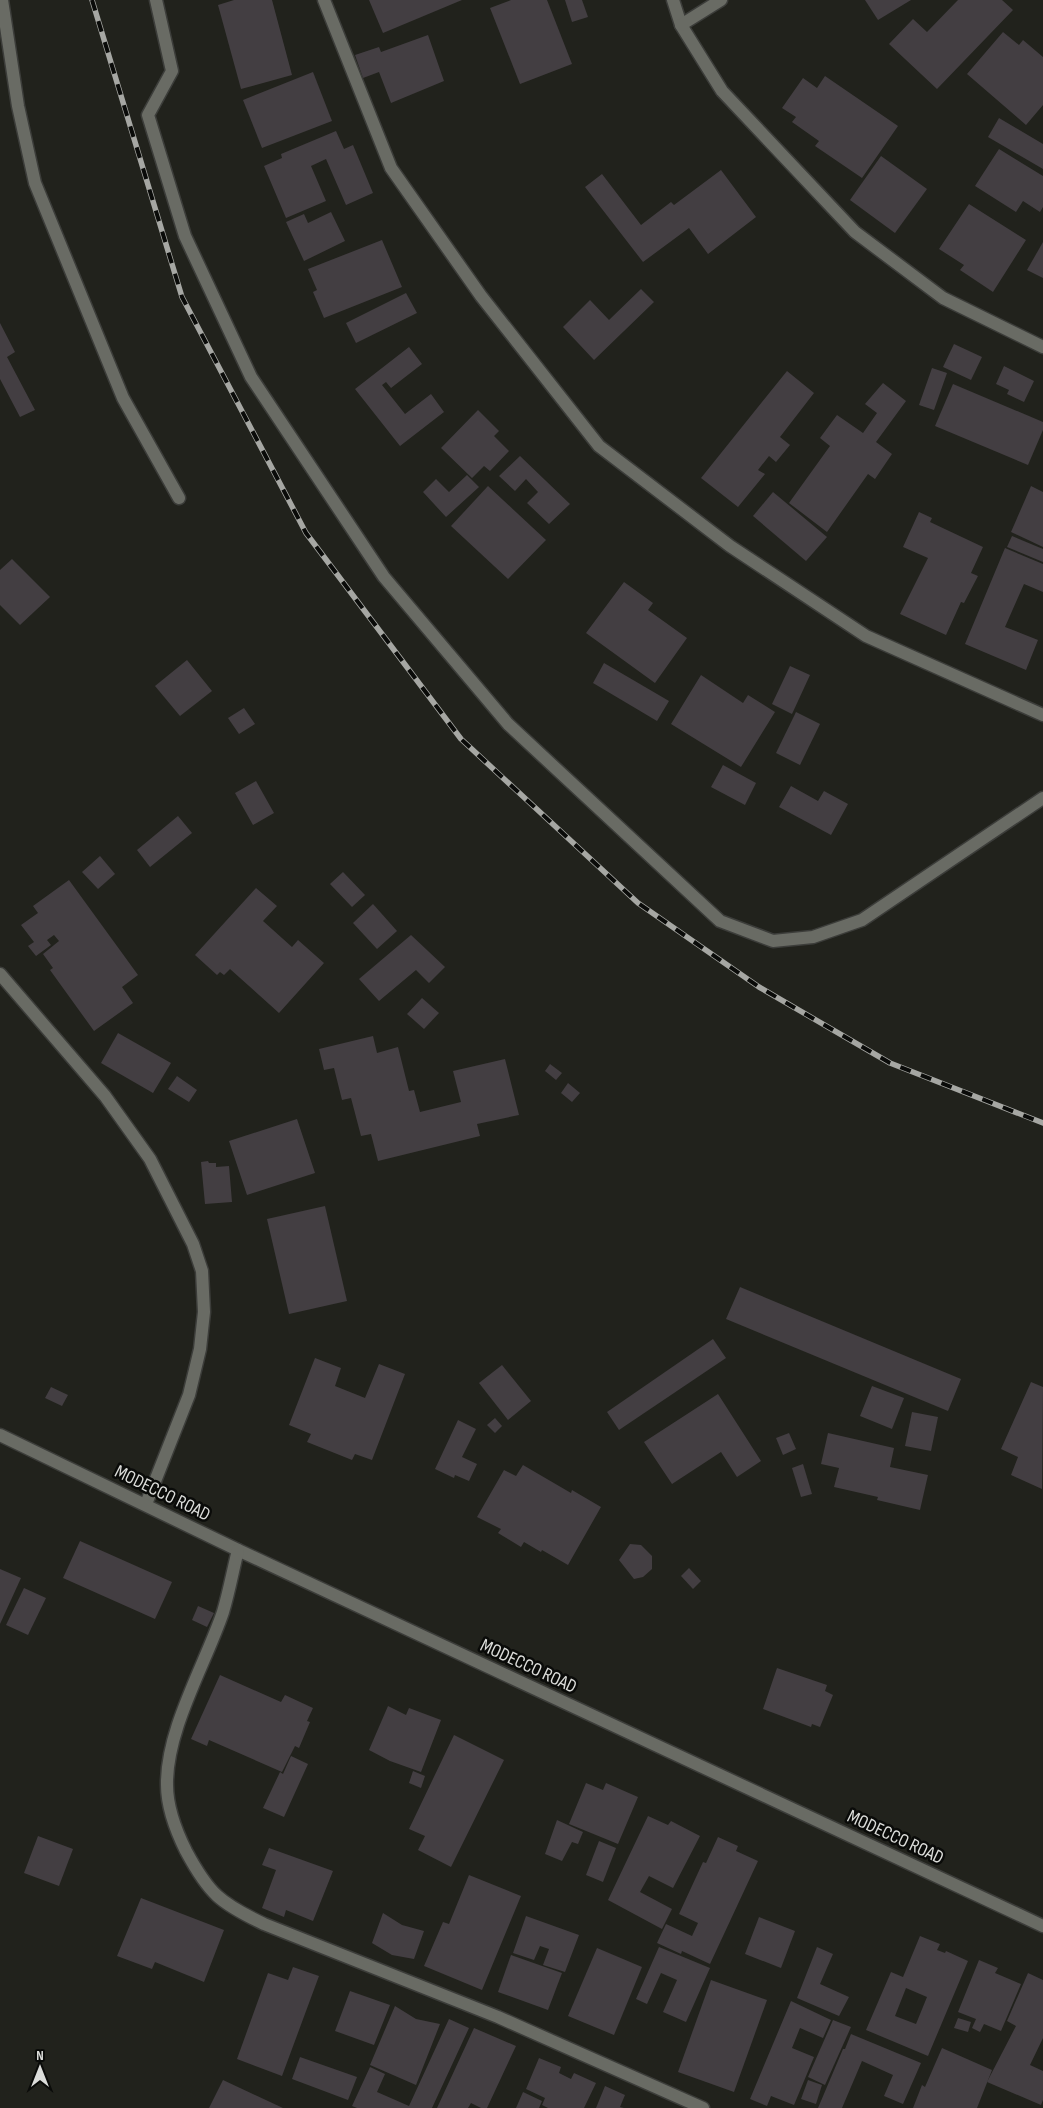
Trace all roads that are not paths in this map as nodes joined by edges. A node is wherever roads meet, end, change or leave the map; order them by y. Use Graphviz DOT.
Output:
graph roads {
  1 [pos="2,0"];
  2 [pos="156,0"];
  3 [pos="324,0"];
  4 [pos="673,0"];
  5 [pos="721,0"];
  6 [pos="681,25"];
  7 [pos="1043,347"];
  8 [pos="179,498"];
  9 [pos="1043,715"];
  10 [pos="1043,798"];
  11 [pos="0,974"];
  12 [pos="0,1435"];
  13 [pos="146,1504"];
  14 [pos="238,1550"];
  15 [pos="1043,1926"];
  16 [pos="703,2108"];
  1 -- 8 [label="street"];
  2 -- 10 [label="street"];
  3 -- 9 [label="street"];
  4 -- 6 [label="street"];
  5 -- 6 [label="street"];
  6 -- 7 [label="street"];
  11 -- 13 [label="street"];
  12 -- 13 [label="street, MODECCO ROAD"];
  13 -- 14 [label="street, MODECCO ROAD"];
  14 -- 15 [label="street, MODECCO ROAD"];
  14 -- 16 [label="street"];
}
